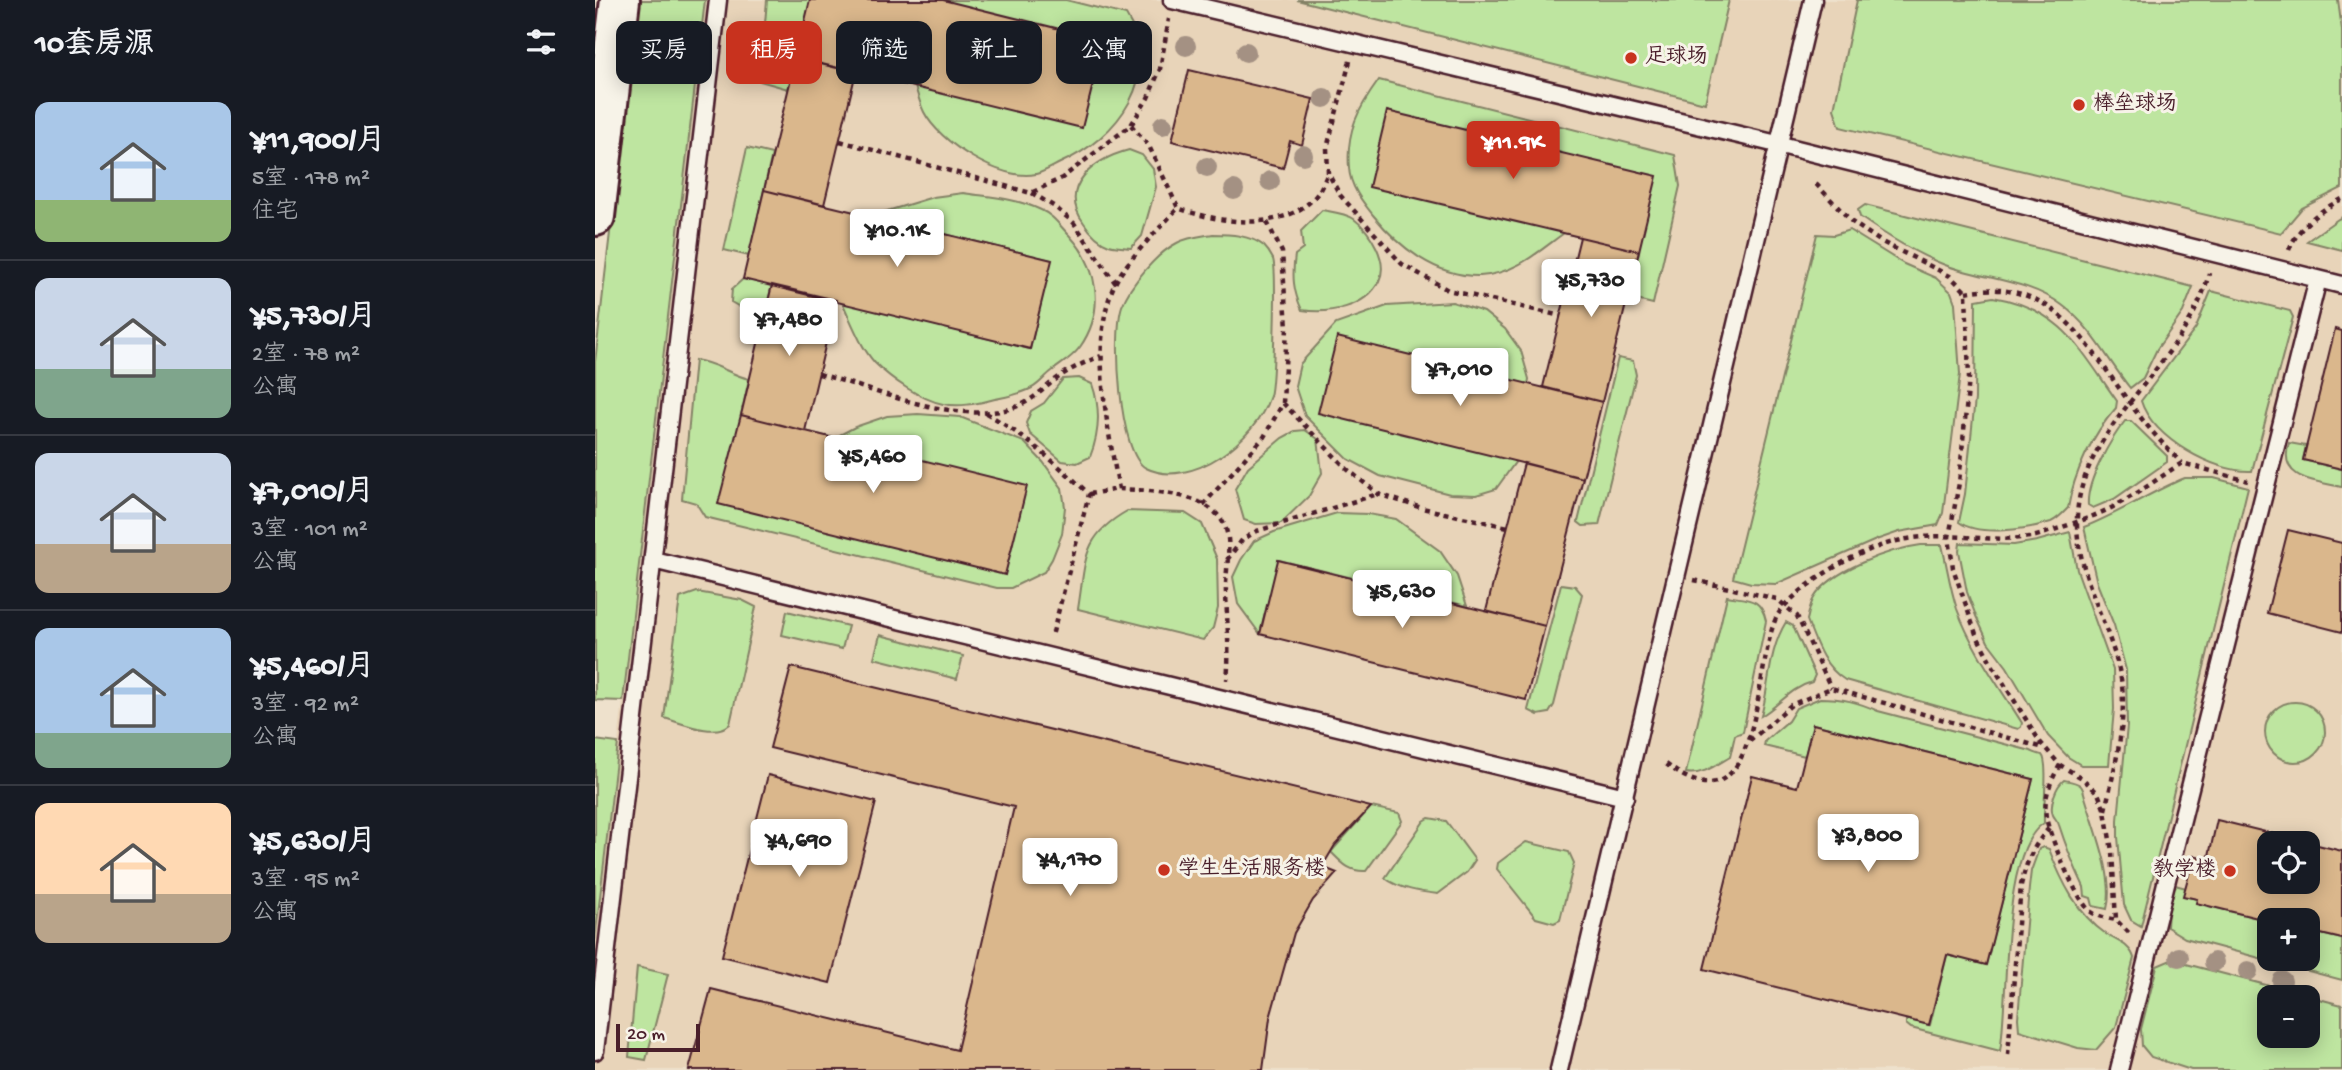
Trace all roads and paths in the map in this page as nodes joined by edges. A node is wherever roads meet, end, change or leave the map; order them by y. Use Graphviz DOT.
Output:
graph roads {
  1 [pos="620,0"];
  2 [pos="718,0"];
  3 [pos="1172,0"];
  4 [pos="1813,0"];
  5 [pos="1354,44"];
  6 [pos="1131,125"];
  7 [pos="840,141"];
  8 [pos="1777,144"];
  9 [pos="1328,173"];
  10 [pos="1816,184"];
  11 [pos="1031,193"];
  12 [pos="2342,199"];
  13 [pos="1178,208"];
  14 [pos="595,215"];
  15 [pos="1266,220"];
  16 [pos="2213,253"];
  17 [pos="2283,270"];
  18 [pos="2318,279"];
  19 [pos="1116,284"];
  20 [pos="2342,285"];
  21 [pos="1966,292"];
  22 [pos="1560,316"];
  23 [pos="1101,355"];
  24 [pos="819,374"];
  25 [pos="2129,402"];
  26 [pos="1283,403"];
  27 [pos="985,412"];
  28 [pos="2182,463"];
  29 [pos="2266,485"];
  30 [pos="1119,489"];
  31 [pos="1089,494"];
  32 [pos="1378,494"];
  33 [pos="1203,505"];
  34 [pos="2077,522"];
  35 [pos="1508,527"];
  36 [pos="1948,537"];
  37 [pos="653,559"];
  38 [pos="1226,561"];
  39 [pos="1677,576"];
  40 [pos="1785,606"];
  41 [pos="1048,656"];
  42 [pos="1831,688"];
  43 [pos="1226,699"];
  44 [pos="1749,742"];
  45 [pos="2047,749"];
  46 [pos="1666,764"];
  47 [pos="2060,765"];
  48 [pos="1625,797"];
  49 [pos="2105,811"];
  50 [pos="2049,828"];
  51 [pos="2116,920"];
  52 [pos="2150,946"];
  53 [pos="595,1051"];
  54 [pos="2008,1055"];
  55 [pos="2122,1069"];
  56 [pos="1559,1070"];
  1 -- 14 [label="main road"];
  2 -- 37 [label="lane"];
  3 -- 5 [label="lane"];
  3 -- 6 [label="path"];
  4 -- 8 [label="lane"];
  5 -- 8 [label="lane"];
  5 -- 9 [label="path"];
  6 -- 11 [label="path"];
  6 -- 13 [label="path"];
  7 -- 11 [label="path"];
  8 -- 16 [label="lane"];
  8 -- 39 [label="lane"];
  9 -- 15 [label="path"];
  9 -- 22 [label="path"];
  10 -- 21 [label="path"];
  11 -- 19 [label="path"];
  12 -- 17 [label="path"];
  13 -- 15 [label="path"];
  13 -- 19 [label="path"];
  15 -- 26 [label="path"];
  16 -- 17 [label="lane"];
  16 -- 25 [label="path"];
  17 -- 18 [label="lane"];
  18 -- 20 [label="lane"];
  18 -- 29 [label="lane"];
  19 -- 23 [label="path"];
  21 -- 25 [label="path"];
  21 -- 36 [label="path"];
  23 -- 27 [label="path"];
  23 -- 30 [label="path"];
  24 -- 27 [label="path"];
  25 -- 28 [label="path"];
  25 -- 34 [label="path"];
  26 -- 32 [label="path"];
  26 -- 33 [label="path"];
  27 -- 31 [label="path"];
  28 -- 29 [label="path"];
  28 -- 34 [label="path"];
  29 -- 52 [label="lane"];
  30 -- 31 [label="path"];
  30 -- 33 [label="path"];
  31 -- 41 [label="path"];
  32 -- 35 [label="path"];
  32 -- 38 [label="path"];
  33 -- 38 [label="path"];
  34 -- 36 [label="path"];
  34 -- 49 [label="path"];
  36 -- 40 [label="path"];
  36 -- 45 [label="path"];
  37 -- 41 [label="lane"];
  37 -- 53 [label="lane"];
  38 -- 43 [label="path"];
  39 -- 40 [label="path"];
  39 -- 48 [label="lane"];
  40 -- 42 [label="path"];
  40 -- 44 [label="path"];
  41 -- 43 [label="lane"];
  42 -- 44 [label="path"];
  42 -- 45 [label="path"];
  43 -- 48 [label="lane"];
  44 -- 46 [label="path"];
  45 -- 47 [label="path"];
  47 -- 49 [label="path"];
  47 -- 50 [label="path"];
  48 -- 56 [label="lane"];
  49 -- 51 [label="path"];
  50 -- 51 [label="path"];
  50 -- 54 [label="path"];
  51 -- 52 [label="path"];
  52 -- 55 [label="lane"];
}
